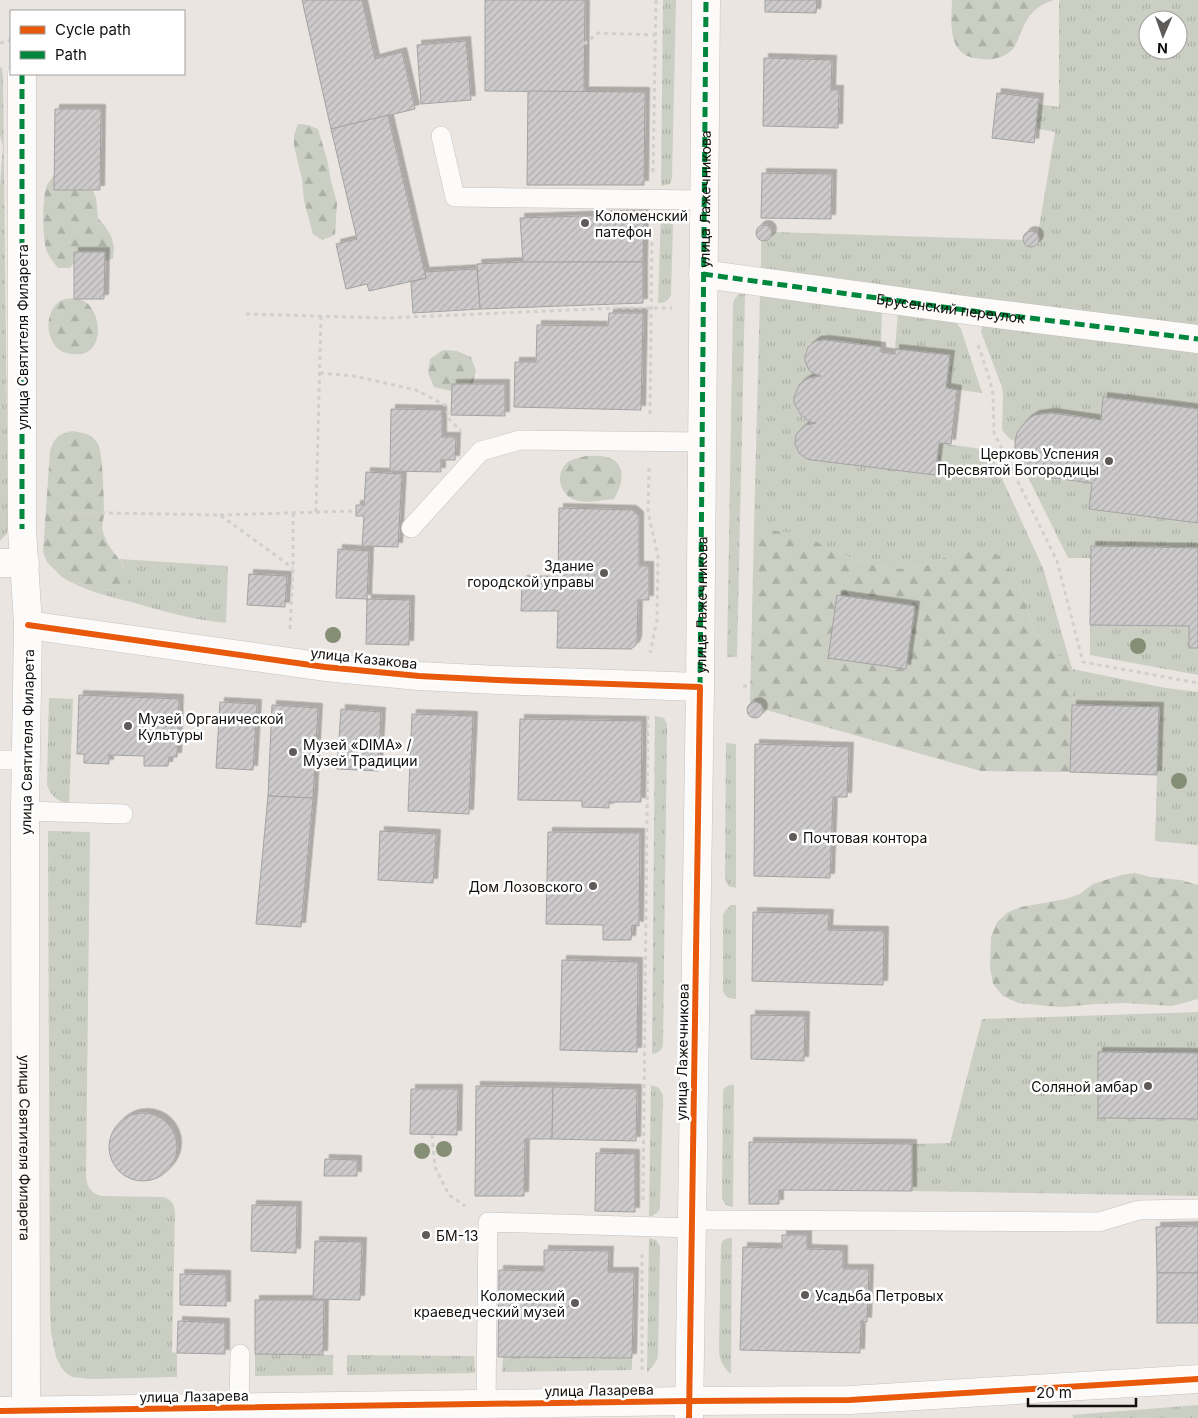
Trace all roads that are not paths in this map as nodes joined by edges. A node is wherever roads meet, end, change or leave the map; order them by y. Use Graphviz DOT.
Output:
graph roads {
  1 [pos="706,0"];
  2 [pos="22,75"];
  3 [pos="441,136"];
  4 [pos="704,200"];
  5 [pos="703,274"];
  6 [pos="1198,339"];
  7 [pos="702,442"];
  8 [pos="411,528"];
  9 [pos="12,563"];
  10 [pos="28,625"];
  11 [pos="700,686"];
  12 [pos="13,760"];
  13 [pos="25,811"];
  14 [pos="123,814"];
  15 [pos="1198,1209"];
  16 [pos="692,1224"];
  17 [pos="240,1354"];
  18 [pos="1198,1379"];
  19 [pos="486,1404"];
  20 [pos="239,1408"];
  21 [pos="689,1410"];
  22 [pos="13,1411"];
  23 [pos="340,1412"];
  24 [pos="139,1414"];
  1 -- 4 [label="street, улица Лажечникова"];
  2 -- 9 [label="street, улица Святителя Филарета"];
  3 -- 4 [label="lane"];
  4 -- 5 [label="street, улица Лажечникова"];
  5 -- 6 [label="street, Брусенский переулок"];
  5 -- 7 [label="street, улица Лажечникова"];
  7 -- 8 [label="lane"];
  7 -- 11 [label="street, улица Лажечникова"];
  9 -- 10 [label="street, улица Святителя Филарета"];
  10 -- 11 [label="street, улица Казакова"];
  10 -- 12 [label="street, улица Святителя Филарета"];
  11 -- 16 [label="street, улица Лажечникова"];
  12 -- 13 [label="street, улица Святителя Филарета"];
  13 -- 14 [label="lane"];
  13 -- 22 [label="street, улица Святителя Филарета"];
  15 -- 16 [label="lane"];
  16 -- 19 [label="lane"];
  16 -- 21 [label="street, улица Лажечникова"];
  17 -- 20 [label="lane"];
  18 -- 21 [label="street, улица Лазарева"];
  19 -- 21 [label="street, улица Лазарева"];
  19 -- 23 [label="street, улица Лазарева"];
  20 -- 23 [label="street, улица Лазарева"];
  20 -- 24 [label="street, улица Лазарева"];
  22 -- 24 [label="street, улица Лазарева"];
}
